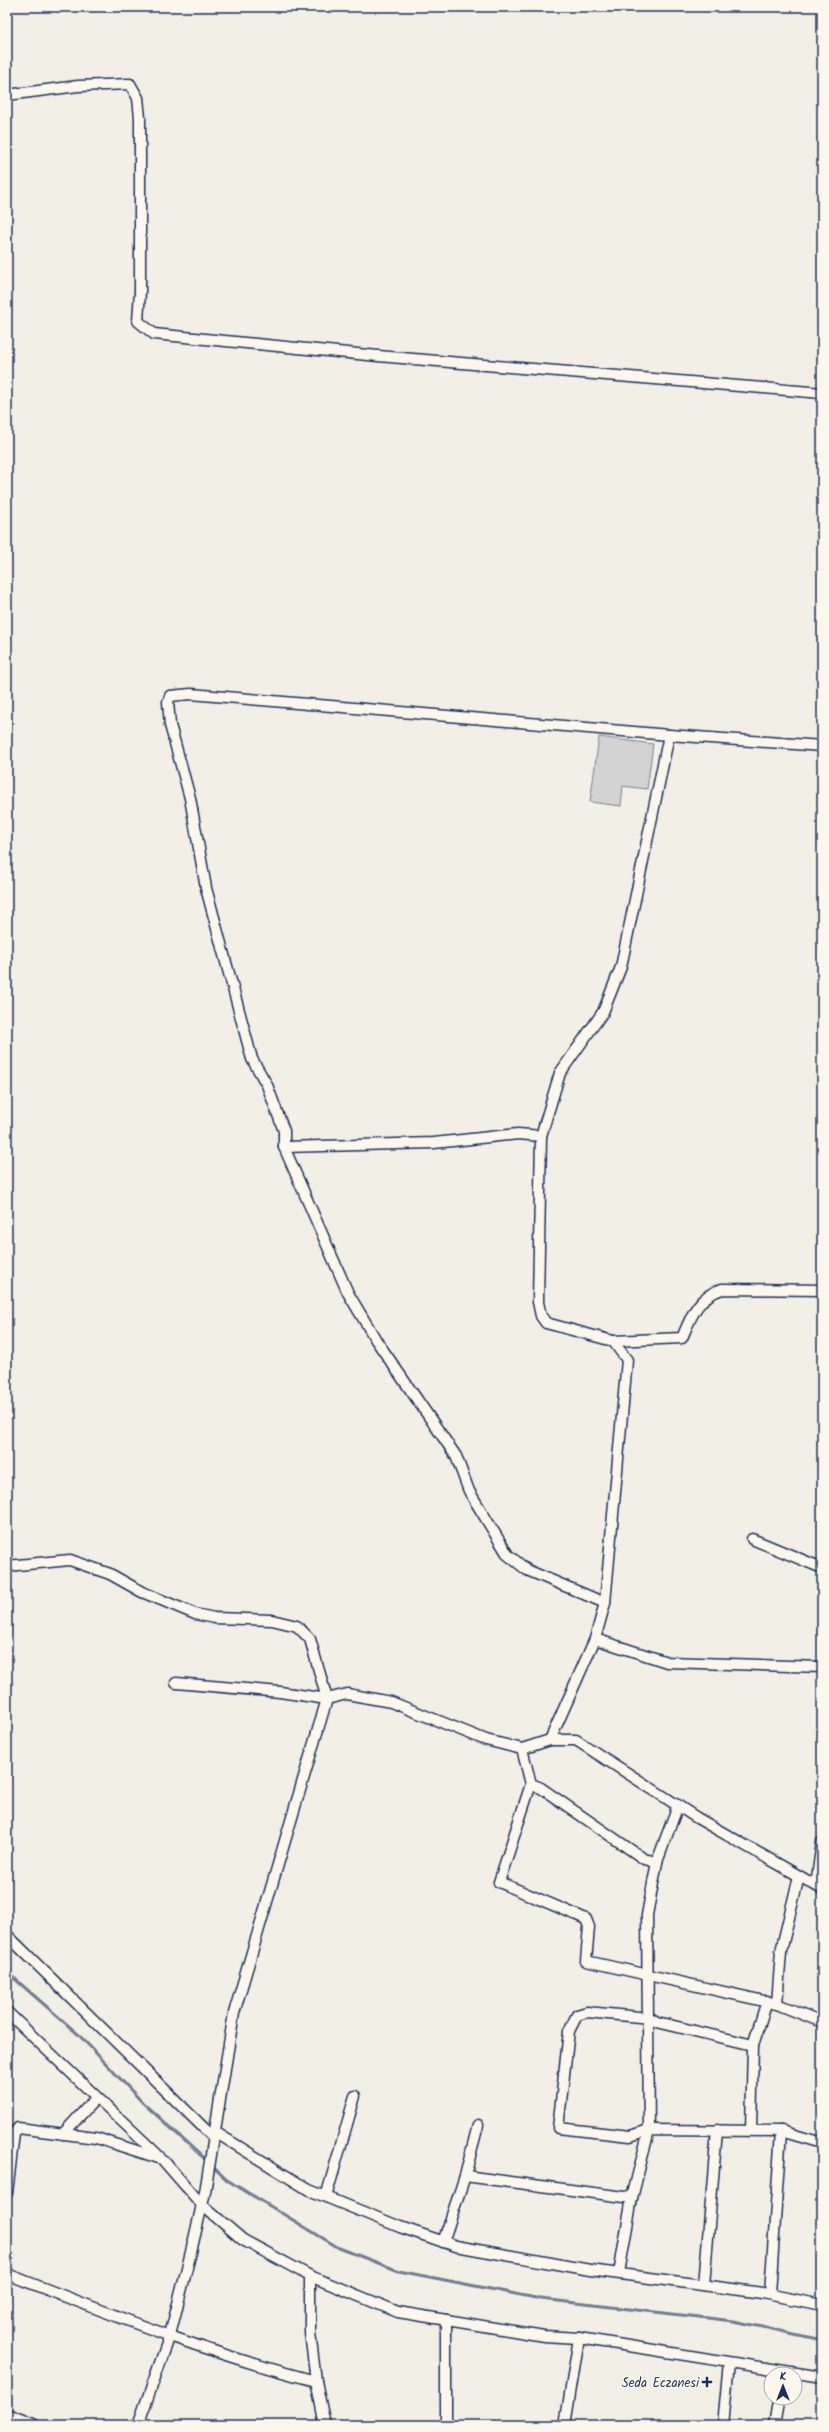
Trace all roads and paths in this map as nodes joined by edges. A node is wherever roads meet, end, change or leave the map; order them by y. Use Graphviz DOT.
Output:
graph roads {
  1 [pos="7,95"];
  2 [pos="822,393"];
  3 [pos="669,735"];
  4 [pos="822,746"];
  5 [pos="542,1136"];
  6 [pos="284,1146"];
  7 [pos="822,1290"];
  8 [pos="613,1341"];
  9 [pos="752,1540"];
  10 [pos="7,1566"];
  11 [pos="822,1568"];
  12 [pos="605,1604"];
  13 [pos="595,1639"];
  14 [pos="822,1667"];
  15 [pos="176,1683"];
  16 [pos="327,1698"];
  17 [pos="550,1740"];
  18 [pos="522,1749"];
  19 [pos="532,1784"];
  20 [pos="678,1805"];
  21 [pos="822,1842"];
  22 [pos="657,1862"];
  23 [pos="799,1876"];
  24 [pos="819,1887"];
  25 [pos="7,1935"];
  26 [pos="648,1974"];
  27 [pos="772,2002"];
  28 [pos="7,2012"];
  29 [pos="650,2018"];
  30 [pos="822,2022"];
  31 [pos="753,2045"];
  32 [pos="355,2096"];
  33 [pos="96,2098"];
  34 [pos="478,2125"];
  35 [pos="649,2130"];
  36 [pos="717,2130"];
  37 [pos="751,2130"];
  38 [pos="781,2131"];
  39 [pos="63,2134"];
  40 [pos="214,2139"];
  41 [pos="822,2142"];
  42 [pos="162,2159"];
  43 [pos="465,2176"];
  44 [pos="7,2194"];
  45 [pos="326,2197"];
  46 [pos="632,2198"];
  47 [pos="202,2205"];
  48 [pos="443,2242"];
  49 [pos="7,2274"];
  50 [pos="619,2274"];
  51 [pos="310,2276"];
  52 [pos="704,2285"];
  53 [pos="770,2294"];
  54 [pos="822,2305"];
  55 [pos="446,2320"];
  56 [pos="170,2335"];
  57 [pos="579,2338"];
  58 [pos="729,2362"];
  59 [pos="763,2369"];
  60 [pos="803,2375"];
  61 [pos="822,2377"];
  62 [pos="316,2381"];
  63 [pos="777,2406"];
  64 [pos="7,2415"];
  65 [pos="33,2425"];
  66 [pos="138,2425"];
  67 [pos="325,2425"];
  68 [pos="446,2425"];
  69 [pos="565,2425"];
  70 [pos="723,2425"];
  71 [pos="774,2425"];
  1 -- 2 [label="street"];
  3 -- 4 [label="street"];
  3 -- 5 [label="street"];
  3 -- 6 [label="street"];
  5 -- 6 [label="street"];
  5 -- 8 [label="street"];
  6 -- 12 [label="street"];
  7 -- 8 [label="street"];
  8 -- 12 [label="street"];
  9 -- 11 [label="street"];
  10 -- 16 [label="street"];
  12 -- 13 [label="street"];
  13 -- 14 [label="street"];
  13 -- 17 [label="street"];
  15 -- 16 [label="street"];
  16 -- 18 [label="street"];
  16 -- 40 [label="street"];
  17 -- 18 [label="street"];
  17 -- 20 [label="street"];
  18 -- 19 [label="street"];
  19 -- 22 [label="street"];
  19 -- 26 [label="street"];
  20 -- 22 [label="street"];
  20 -- 23 [label="street"];
  21 -- 24 [label="street"];
  22 -- 26 [label="street"];
  23 -- 24 [label="street"];
  23 -- 27 [label="street"];
  25 -- 40 [label="street"];
  26 -- 27 [label="street"];
  26 -- 29 [label="street"];
  27 -- 30 [label="street"];
  27 -- 31 [label="street"];
  28 -- 33 [label="street"];
  29 -- 31 [label="street"];
  29 -- 35 [label="street"];
  29 -- 35 [label="street"];
  31 -- 37 [label="street"];
  32 -- 45 [label="street"];
  33 -- 39 [label="street"];
  33 -- 42 [label="street"];
  34 -- 43 [label="street"];
  35 -- 36 [label="street"];
  35 -- 46 [label="street"];
  36 -- 37 [label="street"];
  36 -- 52 [label="street"];
  37 -- 38 [label="street"];
  38 -- 41 [label="street"];
  38 -- 53 [label="street"];
  39 -- 42 [label="street"];
  39 -- 44 [label="street"];
  40 -- 45 [label="street"];
  40 -- 47 [label="street"];
  42 -- 47 [label="street"];
  43 -- 46 [label="street"];
  43 -- 48 [label="street"];
  45 -- 48 [label="street"];
  46 -- 50 [label="street"];
  47 -- 51 [label="street"];
  47 -- 56 [label="street"];
  48 -- 50 [label="street"];
  49 -- 56 [label="street"];
  50 -- 52 [label="street"];
  51 -- 55 [label="street"];
  51 -- 62 [label="street"];
  52 -- 53 [label="street"];
  53 -- 54 [label="street"];
  55 -- 57 [label="street"];
  55 -- 68 [label="street"];
  56 -- 62 [label="street"];
  56 -- 66 [label="street"];
  57 -- 58 [label="street"];
  57 -- 69 [label="street"];
  58 -- 59 [label="street"];
  58 -- 70 [label="street"];
  60 -- 61 [label="street"];
  62 -- 67 [label="street"];
  63 -- 71 [label="street"];
  64 -- 65 [label="main road"];
}
